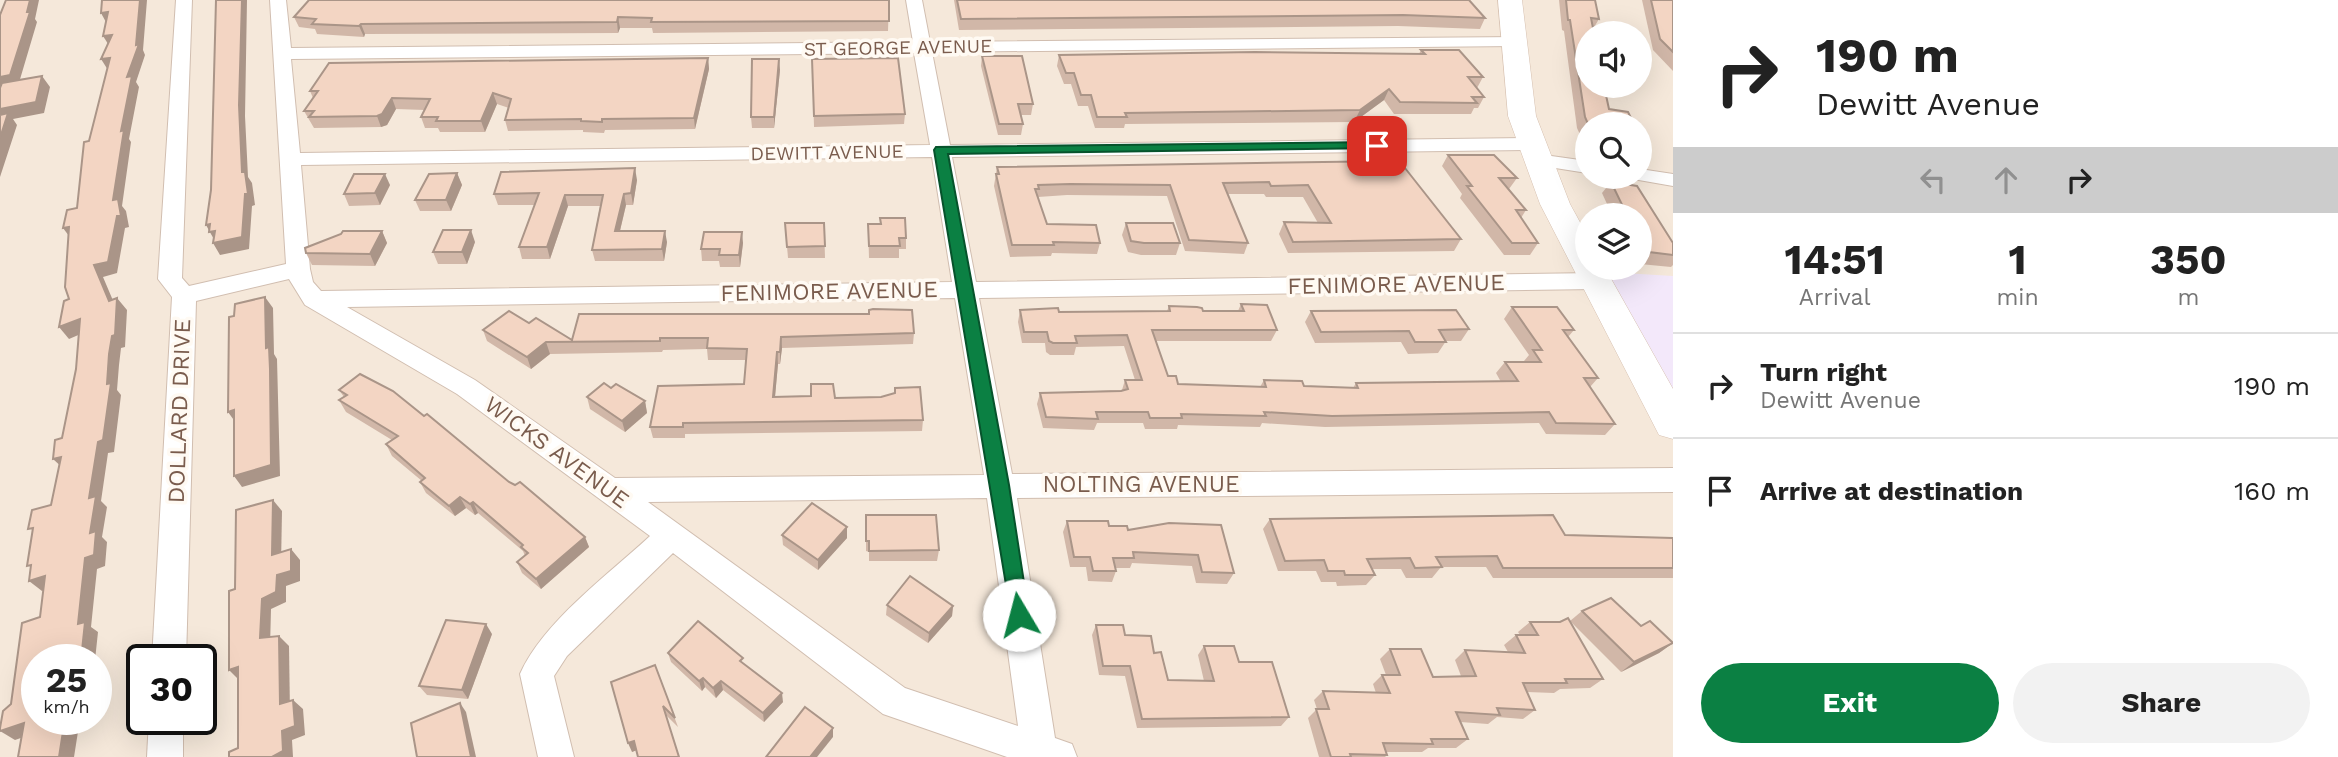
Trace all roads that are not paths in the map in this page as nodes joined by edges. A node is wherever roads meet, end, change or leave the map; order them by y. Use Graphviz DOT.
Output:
graph roads {
  1 [pos="184,0"];
  2 [pos="278,0"];
  3 [pos="914,0"];
  4 [pos="1510,0"];
  5 [pos="1515,41"];
  6 [pos="923,47"];
  7 [pos="281,54"];
  8 [pos="941,150"];
  9 [pos="1534,152"];
  10 [pos="290,159"];
  11 [pos="1575,164"];
  12 [pos="1652,177"];
  13 [pos="1673,180"];
  14 [pos="1575,241"];
  15 [pos="298,269"];
  16 [pos="1575,271"];
  17 [pos="1596,280"];
  18 [pos="966,289"];
  19 [pos="184,296"];
  20 [pos="314,299"];
  21 [pos="1673,424"];
  22 [pos="1673,480"];
  23 [pos="1000,485"];
  24 [pos="609,489"];
  25 [pos="672,535"];
  26 [pos="170,644"];
  27 [pos="165,735"];
  28 [pos="1049,753"];
  29 [pos="164,757"];
  30 [pos="556,757"];
  1 -- 19 [label="street, DOLLARD DRIVE"];
  2 -- 7 [label="street"];
  3 -- 6 [label="street"];
  4 -- 5 [label="street"];
  5 -- 6 [label="street, ST GEORGE AVENUE"];
  5 -- 9 [label="street"];
  6 -- 7 [label="street, ST GEORGE AVENUE"];
  6 -- 8 [label="street"];
  7 -- 10 [label="street"];
  8 -- 9 [label="street, DEWITT AVENUE"];
  8 -- 10 [label="street, DEWITT AVENUE"];
  8 -- 18 [label="street"];
  9 -- 11 [label="street, DEWITT AVENUE"];
  9 -- 14 [label="street"];
  10 -- 15 [label="street"];
  12 -- 13 [label="street"];
  15 -- 19 [label="street"];
  15 -- 20 [label="street"];
  16 -- 18 [label="street, FENIMORE AVENUE"];
  17 -- 21 [label="street"];
  18 -- 20 [label="street, FENIMORE AVENUE"];
  18 -- 23 [label="street"];
  19 -- 26 [label="street, DOLLARD DRIVE"];
  20 -- 24 [label="street, WICKS AVENUE"];
  22 -- 23 [label="street, NOLTING AVENUE"];
  23 -- 24 [label="street, NOLTING AVENUE"];
  23 -- 28 [label="street"];
  24 -- 25 [label="street, WICKS AVENUE"];
  25 -- 28 [label="street, WICKS AVENUE"];
  25 -- 30 [label="street"];
  27 -- 29 [label="street"];
}
